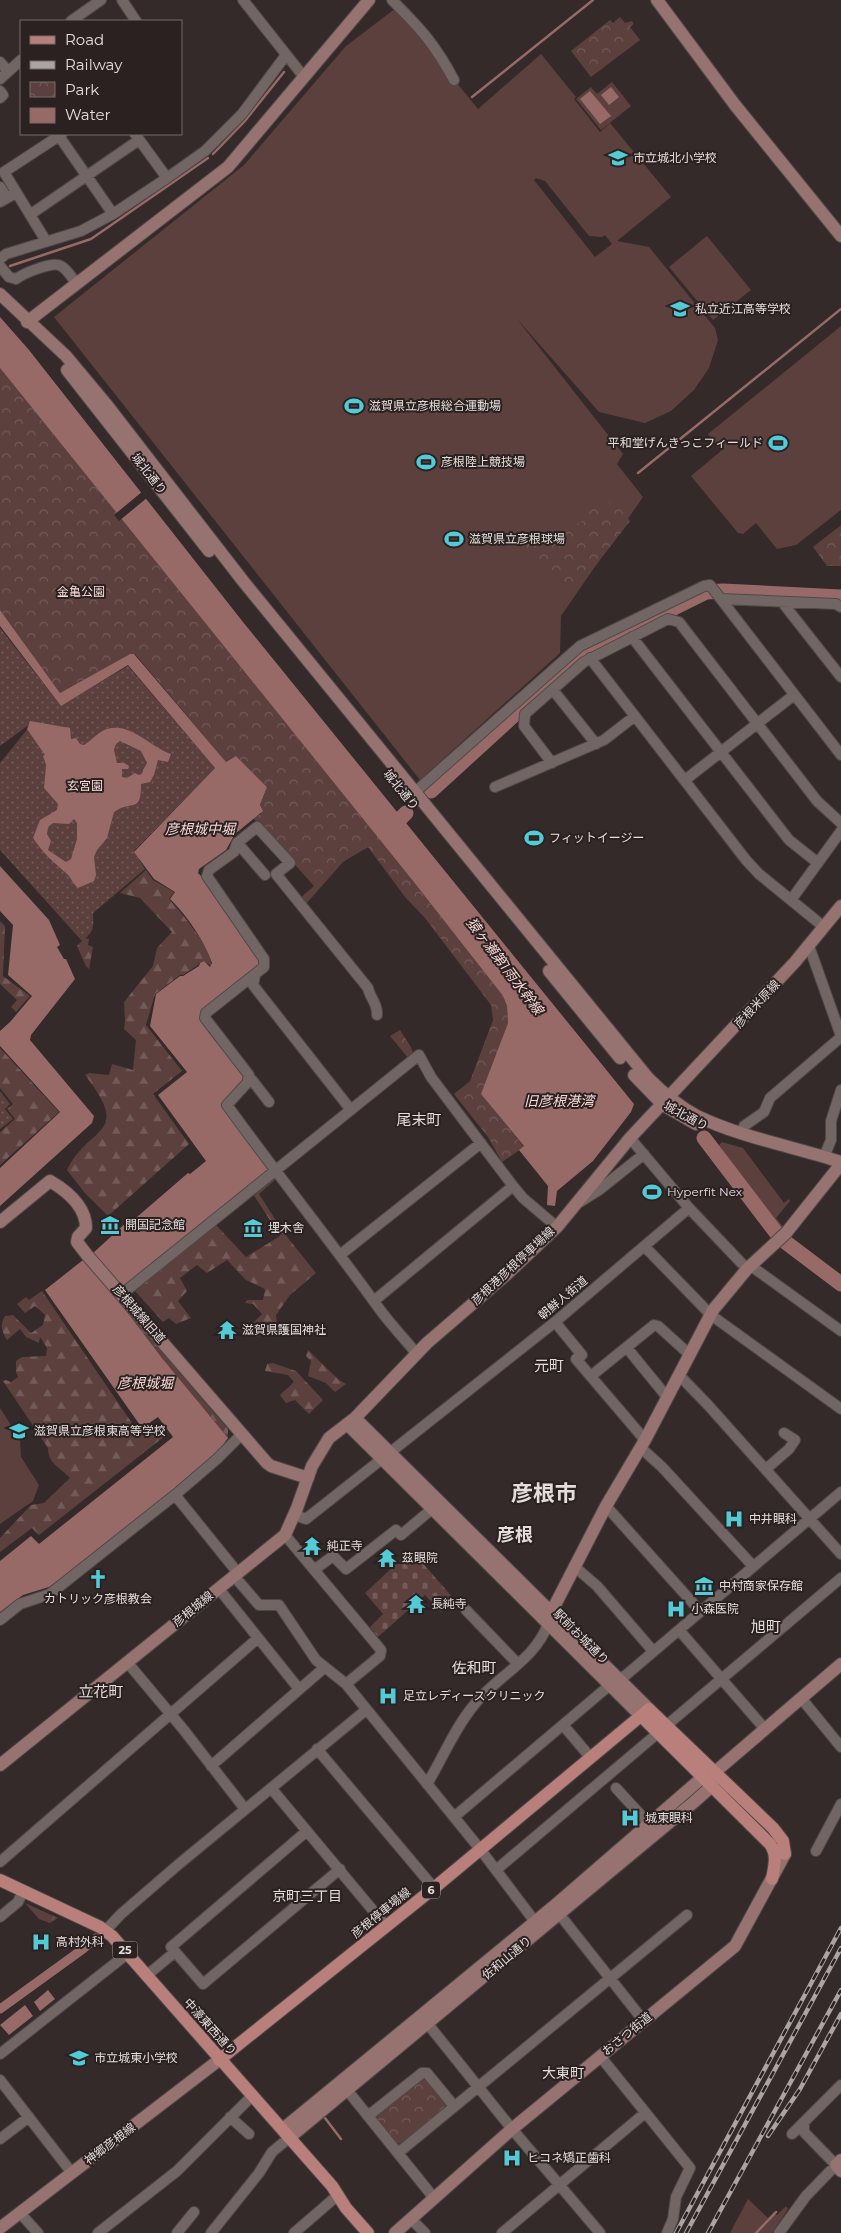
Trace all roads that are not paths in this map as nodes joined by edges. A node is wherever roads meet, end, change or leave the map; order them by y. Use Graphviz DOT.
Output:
graph roads {
  1 [pos="122,0"];
  2 [pos="243,0"];
  3 [pos="369,0"];
  4 [pos="392,0"];
  5 [pos="657,0"];
  6 [pos="99,1"];
  7 [pos="72,20"];
  8 [pos="135,20"];
  9 [pos="286,55"];
  10 [pos="20,61"];
  11 [pos="0,62"];
  12 [pos="4,75"];
  13 [pos="304,77"];
  14 [pos="454,80"];
  15 [pos="0,91"];
  16 [pos="0,98"];
  17 [pos="60,135"];
  18 [pos="137,137"];
  19 [pos="86,176"];
  20 [pos="166,178"];
  21 [pos="0,187"];
  22 [pos="8,198"];
  23 [pos="30,214"];
  24 [pos="113,214"];
  25 [pos="841,236"];
  26 [pos="46,241"];
  27 [pos="0,259"];
  28 [pos="0,266"];
  29 [pos="77,284"];
  30 [pos="0,294"];
  31 [pos="27,322"];
  32 [pos="717,594"];
  33 [pos="782,602"];
  34 [pos="841,607"];
  35 [pos="632,636"];
  36 [pos="590,658"];
  37 [pos="841,677"];
  38 [pos="553,690"];
  39 [pos="794,695"];
  40 [pos="635,716"];
  41 [pos="757,723"];
  42 [pos="596,744"];
  43 [pos="720,751"];
  44 [pos="841,755"];
  45 [pos="552,762"];
  46 [pos="684,780"];
  47 [pos="496,787"];
  48 [pos="414,793"];
  49 [pos="841,823"];
  50 [pos="841,831"];
  51 [pos="236,846"];
  52 [pos="818,863"];
  53 [pos="265,875"];
  54 [pos="791,900"];
  55 [pos="841,906"];
  56 [pos="824,927"];
  57 [pos="809,946"];
  58 [pos="255,976"];
  59 [pos="377,1015"];
  60 [pos="838,1018"];
  61 [pos="840,1038"];
  62 [pos="248,1079"];
  63 [pos="841,1090"];
  64 [pos="269,1102"];
  65 [pos="666,1102"];
  66 [pos="351,1110"];
  67 [pos="742,1132"];
  68 [pos="630,1138"];
  69 [pos="481,1143"];
  70 [pos="644,1154"];
  71 [pos="824,1157"];
  72 [pos="840,1166"];
  73 [pos="275,1171"];
  74 [pos="513,1186"];
  75 [pos="575,1205"];
  76 [pos="689,1208"];
  77 [pos="0,1222"];
  78 [pos="557,1226"];
  79 [pos="645,1246"];
  80 [pos="340,1255"];
  81 [pos="749,1268"];
  82 [pos="122,1294"];
  83 [pos="374,1300"];
  84 [pos="711,1315"];
  85 [pos="555,1322"];
  86 [pos="841,1331"];
  87 [pos="627,1348"];
  88 [pos="417,1354"];
  89 [pos="689,1354"];
  90 [pos="679,1375"];
  91 [pos="591,1376"];
  92 [pos="667,1397"];
  93 [pos="841,1409"];
  94 [pos="351,1421"];
  95 [pos="784,1433"];
  96 [pos="242,1434"];
  97 [pos="643,1444"];
  98 [pos="385,1456"];
  99 [pos="766,1469"];
  100 [pos="308,1478"];
  101 [pos="841,1492"];
  102 [pos="175,1495"];
  103 [pos="606,1506"];
  104 [pos="432,1509"];
  105 [pos="295,1515"];
  106 [pos="810,1518"];
  107 [pos="285,1535"];
  108 [pos="841,1554"];
  109 [pos="753,1566"];
  110 [pos="575,1567"];
  111 [pos="314,1570"];
  112 [pos="236,1575"];
  113 [pos="841,1578"];
  114 [pos="219,1589"];
  115 [pos="466,1610"];
  116 [pos="700,1611"];
  117 [pos="550,1619"];
  118 [pos="0,1620"];
  119 [pos="679,1630"];
  120 [pos="258,1639"];
  121 [pos="653,1651"];
  122 [pos="127,1662"];
  123 [pos="518,1664"];
  124 [pos="841,1664"];
  125 [pos="324,1668"];
  126 [pos="721,1680"];
  127 [pos="615,1683"];
  128 [pos="346,1684"];
  129 [pos="299,1689"];
  130 [pos="800,1698"];
  131 [pos="366,1710"];
  132 [pos="645,1712"];
  133 [pos="170,1714"];
  134 [pos="563,1725"];
  135 [pos="662,1729"];
  136 [pos="765,1729"];
  137 [pos="841,1747"];
  138 [pos="317,1748"];
  139 [pos="591,1758"];
  140 [pos="0,1765"];
  141 [pos="211,1766"];
  142 [pos="710,1778"];
  143 [pos="427,1784"];
  144 [pos="271,1788"];
  145 [pos="616,1788"];
  146 [pos="841,1804"];
  147 [pos="244,1809"];
  148 [pos="454,1817"];
  149 [pos="649,1824"];
  150 [pos="307,1831"];
  151 [pos="480,1849"];
  152 [pos="816,1851"];
  153 [pos="785,1854"];
  154 [pos="0,1862"];
  155 [pos="340,1870"];
  156 [pos="496,1870"];
  157 [pos="772,1879"];
  158 [pos="0,1880"];
  159 [pos="434,1888"];
  160 [pos="23,1891"];
  161 [pos="556,1911"];
  162 [pos="687,1914"];
  163 [pos="0,1917"];
  164 [pos="386,1926"];
  165 [pos="538,1926"];
  166 [pos="106,1930"];
  167 [pos="175,1952"];
  168 [pos="128,1954"];
  169 [pos="146,1976"];
  170 [pos="610,1978"];
  171 [pos="424,2020"];
  172 [pos="643,2020"];
  173 [pos="0,2054"];
  174 [pos="600,2056"];
  175 [pos="219,2060"];
  176 [pos="0,2080"];
  177 [pos="841,2084"];
  178 [pos="344,2086"];
  179 [pos="478,2087"];
  180 [pos="253,2095"];
  181 [pos="454,2106"];
  182 [pos="645,2113"];
  183 [pos="368,2116"];
  184 [pos="29,2117"];
  185 [pos="230,2117"];
  186 [pos="804,2122"];
  187 [pos="512,2129"];
  188 [pos="249,2134"];
  189 [pos="286,2134"];
  190 [pos="792,2134"];
  191 [pos="0,2139"];
  192 [pos="398,2153"];
  193 [pos="839,2165"];
  194 [pos="72,2173"];
  195 [pos="559,2185"];
  196 [pos="338,2195"];
  197 [pos="434,2198"];
  198 [pos="194,2212"];
  199 [pos="20,2213"];
  200 [pos="411,2219"];
  201 [pos="0,2228"];
  202 [pos="595,2231"];
  203 [pos="38,2233"];
  204 [pos="98,2233"];
  205 [pos="177,2233"];
  206 [pos="211,2233"];
  207 [pos="294,2233"];
  208 [pos="368,2233"];
  209 [pos="395,2233"];
  210 [pos="425,2233"];
  211 [pos="502,2233"];
  212 [pos="666,2233"];
  213 [pos="779,2233"];
  1 -- 8 [label="street"];
  2 -- 9 [label="street"];
  3 -- 13 [label="main road"];
  4 -- 14 [label="street"];
  5 -- 25 [label="main road"];
  6 -- 7 [label="street"];
  9 -- 13 [label="street"];
  9 -- 20 [label="street"];
  10 -- 12 [label="street"];
  11 -- 12 [label="street"];
  13 -- 29 [label="main road"];
  15 -- 16 [label="street"];
  17 -- 19 [label="street"];
  17 -- 22 [label="street"];
  18 -- 19 [label="street"];
  18 -- 20 [label="street"];
  19 -- 23 [label="street"];
  19 -- 24 [label="street"];
  20 -- 24 [label="street"];
  21 -- 22 [label="street"];
  22 -- 23 [label="street"];
  23 -- 26 [label="street"];
  24 -- 26 [label="street"];
  26 -- 27 [label="street"];
  28 -- 29 [label="street"];
  29 -- 31 [label="main road"];
  30 -- 31 [label="main road, 城北通り"];
  31 -- 48 [label="main road, 城北通り"];
  31 -- 65 [label="main road, 城北通り"];
  32 -- 33 [label="street"];
  32 -- 39 [label="street"];
  32 -- 48 [label="street"];
  33 -- 34 [label="street"];
  33 -- 37 [label="street"];
  35 -- 36 [label="street"];
  35 -- 41 [label="street"];
  35 -- 43 [label="street"];
  36 -- 38 [label="street"];
  36 -- 40 [label="street"];
  38 -- 42 [label="street"];
  38 -- 45 [label="street"];
  39 -- 41 [label="street"];
  39 -- 44 [label="street"];
  40 -- 42 [label="street"];
  40 -- 46 [label="street"];
  41 -- 43 [label="street"];
  41 -- 49 [label="street"];
  42 -- 45 [label="street"];
  43 -- 46 [label="street"];
  43 -- 52 [label="street"];
  45 -- 47 [label="street"];
  46 -- 54 [label="street"];
  48 -- 65 [label="main road, 城北通り"];
  50 -- 52 [label="street"];
  51 -- 53 [label="street"];
  51 -- 58 [label="street"];
  51 -- 59 [label="street"];
  52 -- 54 [label="street"];
  54 -- 56 [label="street"];
  55 -- 56 [label="main road, 彦根米原線"];
  56 -- 57 [label="main road, 彦根米原線"];
  57 -- 60 [label="street"];
  57 -- 65 [label="main road, 彦根米原線"];
  58 -- 62 [label="street"];
  58 -- 66 [label="street"];
  60 -- 61 [label="street"];
  61 -- 67 [label="street"];
  62 -- 64 [label="street"];
  62 -- 73 [label="street"];
  63 -- 71 [label="street"];
  65 -- 67 [label="main road, 城北通り"];
  65 -- 68 [label="main road, 彦根港彦根停車場線"];
  65 -- 72 [label="main road, 城北通り"];
  66 -- 69 [label="street"];
  66 -- 73 [label="street"];
  67 -- 71 [label="main road, 城北通り"];
  68 -- 70 [label="street"];
  68 -- 75 [label="main road, 彦根港彦根停車場線"];
  69 -- 74 [label="street"];
  69 -- 80 [label="street"];
  70 -- 75 [label="street"];
  70 -- 76 [label="street"];
  71 -- 72 [label="main road, 城北通り"];
  72 -- 81 [label="main road"];
  73 -- 80 [label="street"];
  73 -- 82 [label="street"];
  74 -- 78 [label="street"];
  74 -- 83 [label="street"];
  75 -- 78 [label="main road, 彦根港彦根停車場線"];
  76 -- 79 [label="street, 朝鮮人街道"];
  76 -- 81 [label="street"];
  77 -- 82 [label="main road, 彦根城線旧道"];
  78 -- 88 [label="main road, 彦根港彦根停車場線"];
  79 -- 84 [label="street"];
  79 -- 85 [label="street, 朝鮮人街道"];
  80 -- 83 [label="street"];
  81 -- 84 [label="main road"];
  81 -- 86 [label="street"];
  82 -- 96 [label="main road, 彦根城線旧道"];
  83 -- 88 [label="street"];
  84 -- 89 [label="main road"];
  84 -- 93 [label="street"];
  85 -- 91 [label="street"];
  85 -- 98 [label="street, 朝鮮人街道"];
  87 -- 89 [label="street"];
  87 -- 91 [label="street"];
  87 -- 92 [label="street"];
  88 -- 94 [label="main road, 彦根港彦根停車場線"];
  89 -- 90 [label="main road"];
  90 -- 92 [label="main road"];
  90 -- 99 [label="street"];
  91 -- 97 [label="street"];
  92 -- 97 [label="main road"];
  94 -- 98 [label="main road, 駅前お城通り"];
  94 -- 100 [label="main road, 彦根城線"];
  95 -- 99 [label="street"];
  96 -- 100 [label="main road, 彦根城線旧道"];
  96 -- 102 [label="street"];
  97 -- 103 [label="main road"];
  97 -- 109 [label="street"];
  98 -- 104 [label="main road, 駅前お城通り"];
  98 -- 105 [label="street, 朝鮮人街道"];
  98 -- 117 [label="main road, 駅前お城通り"];
  99 -- 106 [label="street"];
  100 -- 105 [label="main road, 彦根城線"];
  101 -- 106 [label="street"];
  102 -- 112 [label="street"];
  102 -- 118 [label="street"];
  103 -- 110 [label="main road"];
  103 -- 116 [label="street"];
  104 -- 111 [label="street"];
  104 -- 117 [label="main road, 駅前お城通り"];
  105 -- 107 [label="main road, 彦根城線"];
  106 -- 108 [label="street"];
  106 -- 109 [label="street"];
  107 -- 111 [label="street"];
  107 -- 112 [label="main road, 彦根城線"];
  109 -- 116 [label="street"];
  110 -- 117 [label="main road"];
  110 -- 121 [label="street"];
  111 -- 128 [label="street"];
  112 -- 114 [label="main road, 彦根城線"];
  112 -- 125 [label="street"];
  113 -- 126 [label="street"];
  114 -- 120 [label="street"];
  114 -- 122 [label="main road, 彦根城線"];
  115 -- 123 [label="street"];
  116 -- 119 [label="street"];
  117 -- 123 [label="street"];
  117 -- 127 [label="main road, 駅前お城通り"];
  119 -- 121 [label="street"];
  119 -- 126 [label="street"];
  120 -- 129 [label="street"];
  120 -- 133 [label="street"];
  121 -- 127 [label="street"];
  122 -- 133 [label="street"];
  122 -- 140 [label="main road, 彦根城線"];
  123 -- 143 [label="street"];
  124 -- 130 [label="main road, 佐和山通り"];
  125 -- 128 [label="street"];
  125 -- 129 [label="street"];
  126 -- 135 [label="street"];
  126 -- 136 [label="street"];
  127 -- 132 [label="main road, 駅前お城通り"];
  127 -- 134 [label="street"];
  128 -- 131 [label="street"];
  129 -- 141 [label="street"];
  130 -- 136 [label="main road, 佐和山通り"];
  130 -- 137 [label="street"];
  131 -- 138 [label="street"];
  131 -- 143 [label="street"];
  132 -- 135 [label="main road, 駅前お城通り"];
  132 -- 139 [label="main road, 彦根停車場線 / 6"];
  133 -- 141 [label="street"];
  133 -- 154 [label="street"];
  134 -- 139 [label="street"];
  134 -- 148 [label="street"];
  135 -- 142 [label="main road, 駅前お城通り"];
  135 -- 156 [label="street"];
  136 -- 142 [label="main road, 佐和山通り"];
  138 -- 144 [label="street"];
  138 -- 159 [label="street"];
  139 -- 151 [label="main road, 彦根停車場線 / 6"];
  141 -- 147 [label="street"];
  142 -- 149 [label="main road, 佐和山通り"];
  142 -- 153 [label="main road, 駅前お城通り"];
  142 -- 157 [label="main road, 駅前お城通り"];
  142 -- 161 [label="main road, 佐和山通り"];
  143 -- 148 [label="street"];
  144 -- 147 [label="street"];
  144 -- 150 [label="street"];
  145 -- 149 [label="street"];
  146 -- 152 [label="street"];
  147 -- 166 [label="street"];
  148 -- 151 [label="street"];
  149 -- 161 [label="main road, 佐和山通り"];
  150 -- 155 [label="street"];
  150 -- 167 [label="street"];
  151 -- 156 [label="street"];
  151 -- 159 [label="main road, 彦根停車場線 / 6"];
  153 -- 157 [label="main road, おさつ街道"];
  155 -- 164 [label="street"];
  155 -- 167 [label="street"];
  156 -- 165 [label="street"];
  157 -- 172 [label="main road, おさつ街道"];
  158 -- 160 [label="main road, 中濠東西通り / 25"];
  159 -- 164 [label="main road, 彦根停車場線 / 6"];
  160 -- 163 [label="street"];
  160 -- 166 [label="main road, 中濠東西通り / 25"];
  161 -- 165 [label="main road, 佐和山通り"];
  161 -- 170 [label="street"];
  162 -- 170 [label="street"];
  164 -- 175 [label="main road, 彦根停車場線 / 6"];
  165 -- 171 [label="main road, 佐和山通り"];
  166 -- 168 [label="main road, 中濠東西通り / 25"];
  167 -- 169 [label="street"];
  168 -- 169 [label="main road, 中濠東西通り / 25"];
  168 -- 173 [label="street"];
  169 -- 175 [label="main road, 中濠東西通り / 25"];
  170 -- 172 [label="street"];
  170 -- 179 [label="street"];
  171 -- 178 [label="main road, 佐和山通り"];
  171 -- 179 [label="street"];
  172 -- 174 [label="main road, おさつ街道"];
  174 -- 182 [label="street"];
  174 -- 187 [label="main road, おさつ街道"];
  175 -- 180 [label="main road, 中濠東西通り / 25"];
  175 -- 194 [label="main road, 神郷彦根線"];
  176 -- 184 [label="street"];
  177 -- 186 [label="street"];
  178 -- 183 [label="street"];
  178 -- 189 [label="main road, 佐和山通り"];
  179 -- 181 [label="street"];
  179 -- 187 [label="street"];
  180 -- 185 [label="street"];
  180 -- 189 [label="main road, 中濠東西通り / 25"];
  181 -- 183 [label="street"];
  181 -- 192 [label="street"];
  182 -- 195 [label="street"];
  182 -- 212 [label="street"];
  183 -- 192 [label="street"];
  184 -- 191 [label="street"];
  184 -- 194 [label="street"];
  185 -- 188 [label="street"];
  185 -- 204 [label="street"];
  186 -- 190 [label="street"];
  186 -- 193 [label="street"];
  187 -- 195 [label="street"];
  187 -- 197 [label="main road, おさつ街道"];
  189 -- 196 [label="main road, 中濠東西通り / 25"];
  189 -- 206 [label="street"];
  192 -- 197 [label="street"];
  193 -- 213 [label="street"];
  194 -- 199 [label="main road, 神郷彦根線"];
  195 -- 202 [label="street"];
  195 -- 211 [label="street"];
  196 -- 207 [label="street"];
  196 -- 208 [label="main road, 中濠東西通り / 25"];
  197 -- 200 [label="main road, おさつ街道"];
  198 -- 205 [label="street"];
  199 -- 201 [label="main road, 神郷彦根線"];
  199 -- 203 [label="street"];
  200 -- 209 [label="main road, おさつ街道"];
  200 -- 210 [label="street"];
}
